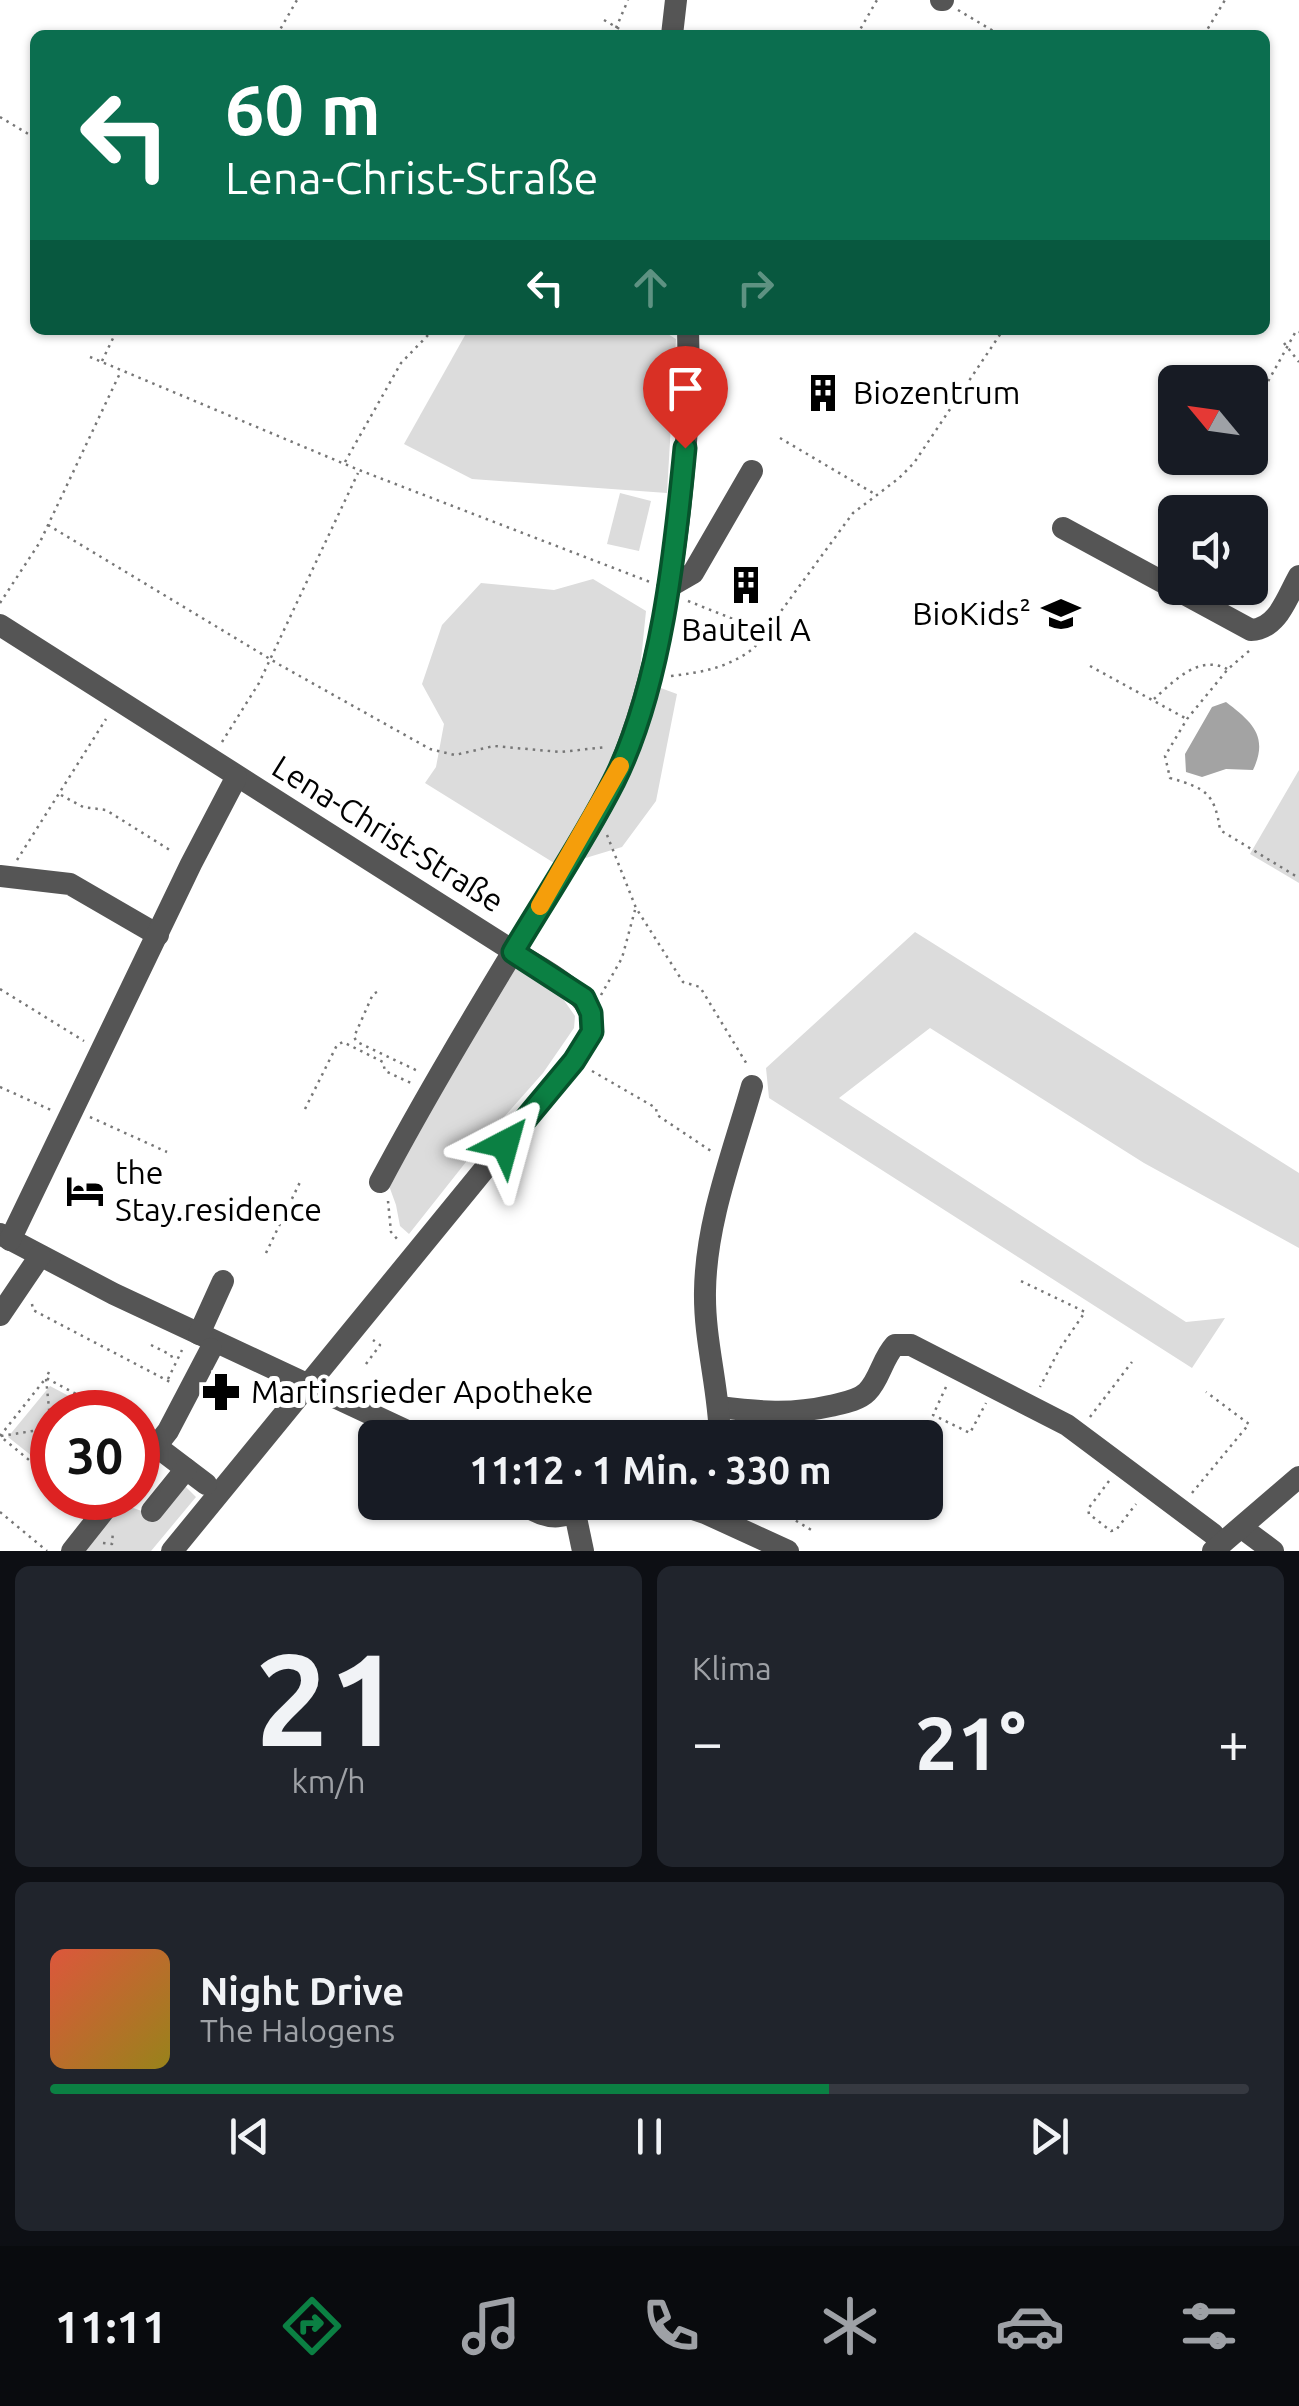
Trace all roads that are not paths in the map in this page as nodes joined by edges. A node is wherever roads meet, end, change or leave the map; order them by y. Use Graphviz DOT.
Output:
graph roads {
  1 [pos="676,0"];
  2 [pos="673,30"];
  3 [pos="688,335"];
  4 [pos="752,471"];
  5 [pos="1062,528"];
  6 [pos="1299,576"];
  7 [pos="667,588"];
  8 [pos="0,625"];
  9 [pos="236,778"];
  10 [pos="3,877"];
  11 [pos="158,935"];
  12 [pos="513,952"];
  13 [pos="752,1086"];
  14 [pos="380,1182"];
  15 [pos="5,1236"];
  16 [pos="40,1256"];
  17 [pos="222,1281"];
  18 [pos="0,1315"];
  19 [pos="206,1340"];
  20 [pos="309,1383"];
  21 [pos="720,1407"];
  22 [pos="160,1415"];
  23 [pos="385,1420"];
  24 [pos="720,1420"];
  25 [pos="160,1449"];
  26 [pos="186,1469"];
  27 [pos="1299,1477"];
  28 [pos="206,1484"];
  29 [pos="160,1504"];
  30 [pos="97,1520"];
  31 [pos="576,1520"];
  32 [pos="729,1520"];
  33 [pos="1242,1528"];
  34 [pos="82,1543"];
  35 [pos="1217,1548"];
  36 [pos="172,1551"];
  37 [pos="583,1551"];
  38 [pos="788,1551"];
  39 [pos="1273,1551"];
  1 -- 2 [label="street"];
  3 -- 7 [label="street"];
  4 -- 7 [label="street"];
  5 -- 6 [label="street"];
  7 -- 12 [label="street"];
  8 -- 9 [label="street, Lena-Christ-Straße"];
  9 -- 11 [label="street"];
  9 -- 12 [label="street, Lena-Christ-Straße"];
  10 -- 11 [label="street"];
  11 -- 15 [label="street"];
  12 -- 14 [label="street"];
  12 -- 20 [label="street, Lena-Christ-Straße"];
  13 -- 21 [label="street"];
  15 -- 16 [label="street"];
  16 -- 18 [label="street"];
  16 -- 19 [label="street"];
  17 -- 19 [label="street"];
  19 -- 20 [label="street"];
  19 -- 22 [label="street"];
  20 -- 23 [label="street"];
  20 -- 36 [label="street"];
  21 -- 24 [label="street"];
  21 -- 35 [label="street"];
  25 -- 26 [label="street"];
  26 -- 28 [label="street"];
  26 -- 29 [label="street"];
  27 -- 33 [label="street"];
  30 -- 34 [label="street"];
  31 -- 37 [label="street"];
  32 -- 38 [label="street"];
  33 -- 35 [label="street"];
  33 -- 39 [label="street"];
}
